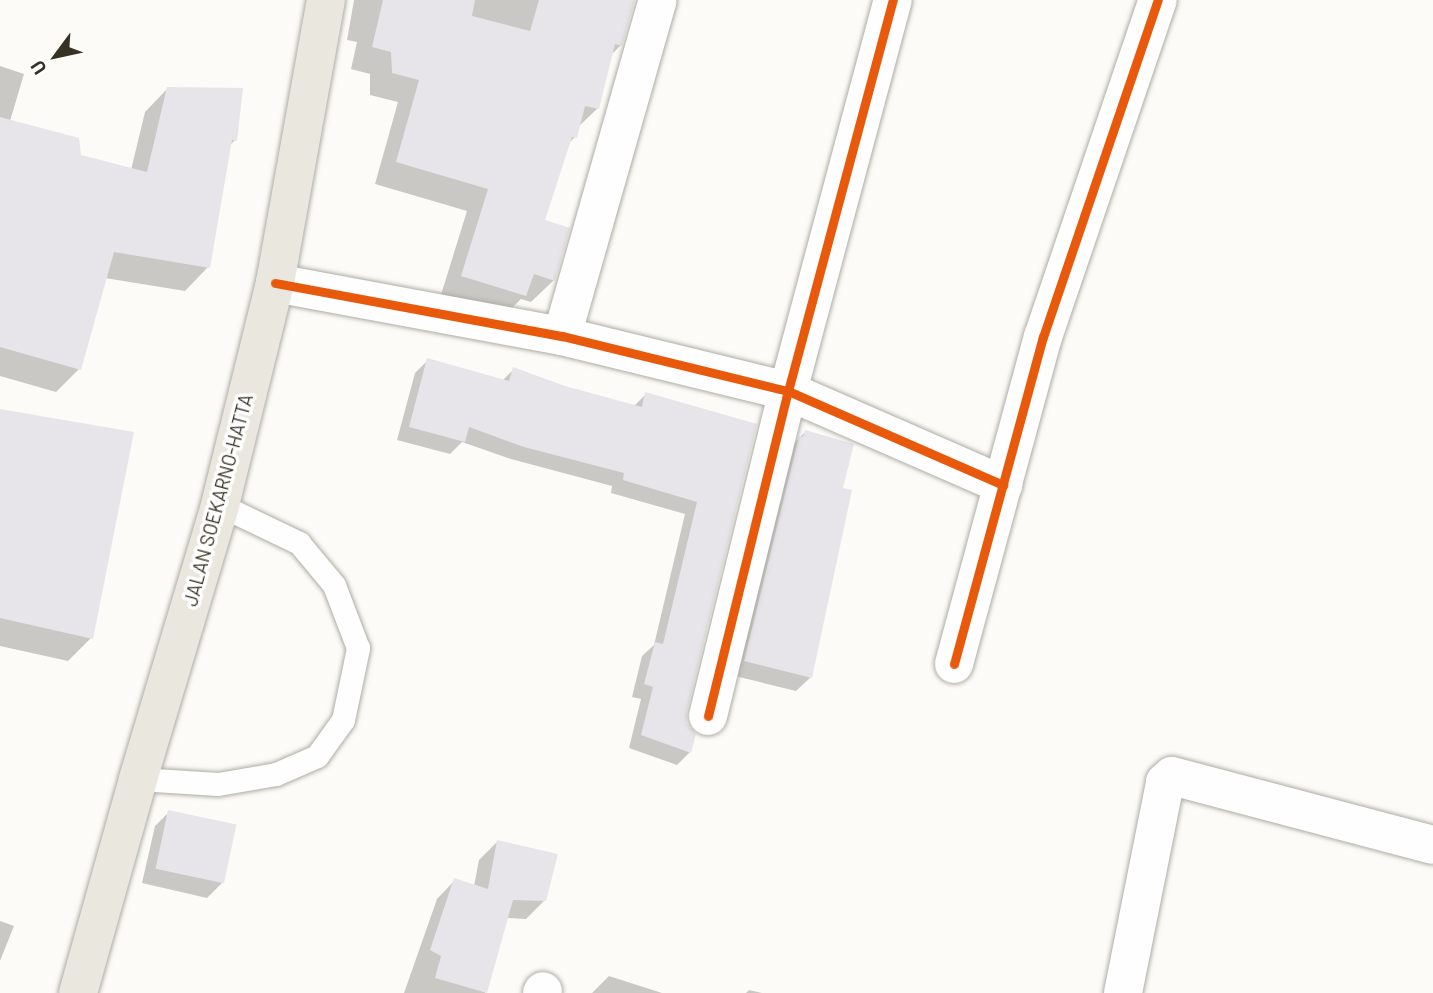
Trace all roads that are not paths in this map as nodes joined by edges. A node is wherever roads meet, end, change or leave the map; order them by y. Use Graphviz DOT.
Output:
graph roads {
  1 [pos="326,0"];
  2 [pos="658,0"];
  3 [pos="893,0"];
  4 [pos="1158,0"];
  5 [pos="275,283"];
  6 [pos="562,336"];
  7 [pos="788,391"];
  8 [pos="1003,485"];
  9 [pos="220,505"];
  10 [pos="954,664"];
  11 [pos="708,716"];
  12 [pos="138,779"];
  13 [pos="1433,845"];
  14 [pos="78,993"];
  15 [pos="1122,993"];
  1 -- 5 [label="main road, JALAN SOEKARNO-HATTA"];
  2 -- 6 [label="street"];
  3 -- 7 [label="street"];
  4 -- 8 [label="street"];
  5 -- 6 [label="street"];
  5 -- 9 [label="main road, JALAN SOEKARNO-HATTA"];
  6 -- 7 [label="street"];
  7 -- 8 [label="street"];
  7 -- 11 [label="street"];
  8 -- 10 [label="street"];
  9 -- 12 [label="main road, JALAN SOEKARNO-HATTA"];
  9 -- 12 [label="lane"];
  12 -- 14 [label="main road, JALAN SOEKARNO-HATTA"];
  13 -- 15 [label="street"];
}
